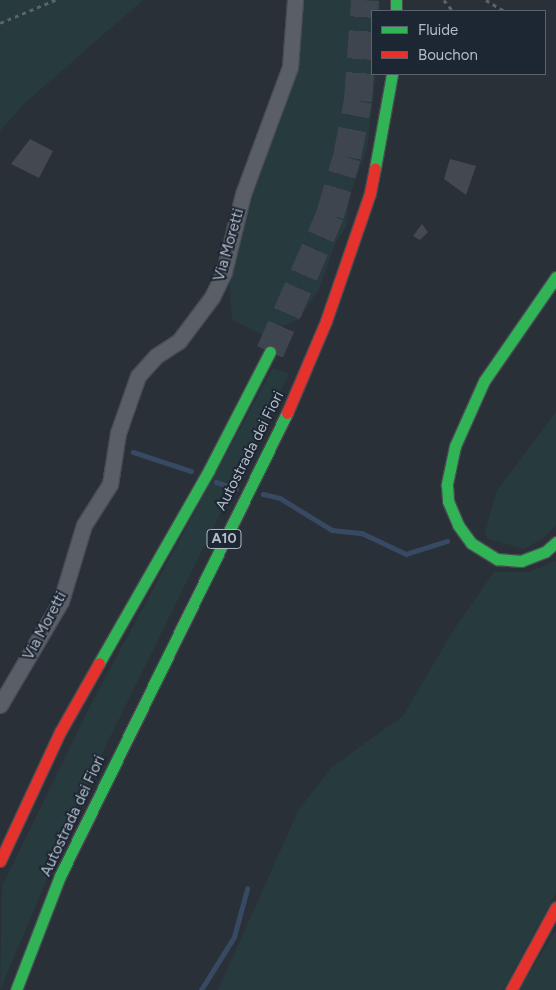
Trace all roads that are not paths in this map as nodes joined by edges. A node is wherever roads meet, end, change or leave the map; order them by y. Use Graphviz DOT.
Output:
graph roads {
  1 [pos="295,0"];
  2 [pos="392,75"];
  3 [pos="556,277"];
  4 [pos="270,352"];
  5 [pos="556,542"];
  6 [pos="0,705"];
  7 [pos="0,860"];
  8 [pos="556,907"];
  9 [pos="16,990"];
  10 [pos="511,990"];
  1 -- 6 [label="street, Via Moretti"];
  2 -- 9 [label="main road, Autostrada dei Fiori / A10"];
  3 -- 5 [label="main road"];
  4 -- 7 [label="main road, Autostrada dei Fiori"];
  8 -- 10 [label="main road"];
}
